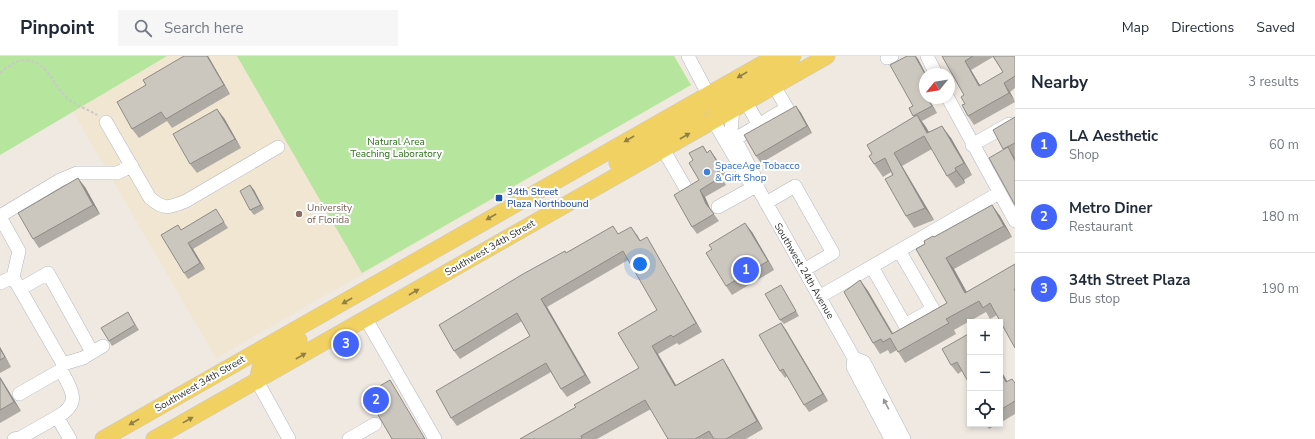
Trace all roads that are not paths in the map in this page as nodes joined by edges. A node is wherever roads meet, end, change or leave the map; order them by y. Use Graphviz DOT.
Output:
graph roads {
  1 [pos="688,56"];
  2 [pos="776,56"];
  3 [pos="793,56"];
  4 [pos="827,56"];
  5 [pos="927,56"];
  6 [pos="933,68"];
  7 [pos="774,86"];
  8 [pos="708,94"];
  9 [pos="951,104"];
  10 [pos="739,105"];
  11 [pos="713,120"];
  12 [pos="106,122"];
  13 [pos="1012,122"];
  14 [pos="759,125"];
  15 [pos="735,139"];
  16 [pos="972,145"];
  17 [pos="278,147"];
  18 [pos="663,149"];
  19 [pos="132,166"];
  20 [pos="603,183"];
  21 [pos="755,185"];
  22 [pos="685,188"];
  23 [pos="999,193"];
  24 [pos="766,203"];
  25 [pos="718,207"];
  26 [pos="0,216"];
  27 [pos="1015,220"];
  28 [pos="900,252"];
  29 [pos="872,267"];
  30 [pos="804,270"];
  31 [pos="13,277"];
  32 [pos="0,283"];
  33 [pos="20,289"];
  34 [pos="819,297"];
  35 [pos="321,315"];
  36 [pos="366,319"];
  37 [pos="854,358"];
  38 [pos="62,367"];
  39 [pos="257,381"];
  40 [pos="19,394"];
  41 [pos="57,417"];
  42 [pos="375,424"];
  43 [pos="14,439"];
  44 [pos="70,439"];
  45 [pos="104,439"];
  46 [pos="154,439"];
  47 [pos="289,439"];
  48 [pos="349,439"];
  49 [pos="435,439"];
  50 [pos="891,439"];
  51 [pos="904,439"];
  1 -- 8 [label="street"];
  2 -- 8 [label="main road, Southwest 34th Street, one-way"];
  3 -- 11 [label="main road"];
  4 -- 7 [label="main road, Southwest 34th Street"];
  5 -- 6 [label="street"];
  7 -- 10 [label="main road, Southwest 34th Street"];
  7 -- 14 [label="street"];
  8 -- 20 [label="main road"];
  8 -- 35 [label="main road, Southwest 34th Street, one-way"];
  9 -- 16 [label="street"];
  10 -- 11 [label="main road, Southwest 34th Street"];
  10 -- 14 [label="street"];
  10 -- 15 [label="street, Southwest 24th Avenue"];
  18 -- 11 [label="main road, Southwest 34th Street, one-way"];
  11 -- 21 [label="street, Southwest 24th Avenue"];
  12 -- 19 [label="street"];
  13 -- 16 [label="street"];
  14 -- 15 [label="street"];
  15 -- 21 [label="street, Southwest 24th Avenue"];
  16 -- 23 [label="street"];
  17 -- 19 [label="street"];
  18 -- 20 [label="main road, Southwest 34th Street"];
  18 -- 22 [label="street"];
  19 -- 26 [label="street"];
  36 -- 20 [label="main road, Southwest 34th Street, one-way"];
  21 -- 24 [label="street, Southwest 24th Avenue"];
  21 -- 25 [label="street"];
  23 -- 27 [label="street"];
  23 -- 28 [label="street"];
  24 -- 30 [label="street, Southwest 24th Avenue"];
  24 -- 30 [label="street"];
  26 -- 31 [label="street"];
  28 -- 29 [label="street"];
  28 -- 29 [label="street"];
  29 -- 34 [label="street"];
  30 -- 34 [label="street, Southwest 24th Avenue"];
  31 -- 32 [label="street"];
  31 -- 33 [label="street"];
  33 -- 38 [label="street"];
  33 -- 38 [label="street"];
  34 -- 37 [label="street, Southwest 24th Avenue"];
  35 -- 39 [label="main road"];
  35 -- 45 [label="main road, Southwest 34th Street, one-way"];
  39 -- 36 [label="main road, Southwest 34th Street, one-way"];
  36 -- 49 [label="street"];
  37 -- 50 [label="street, Southwest 24th Avenue"];
  51 -- 37 [label="street, Southwest 24th Avenue, one-way"];
  38 -- 40 [label="street"];
  38 -- 41 [label="street"];
  46 -- 39 [label="main road, Southwest 34th Street, one-way"];
  39 -- 47 [label="street"];
  41 -- 43 [label="street"];
  41 -- 44 [label="street"];
  42 -- 48 [label="street"];
}
